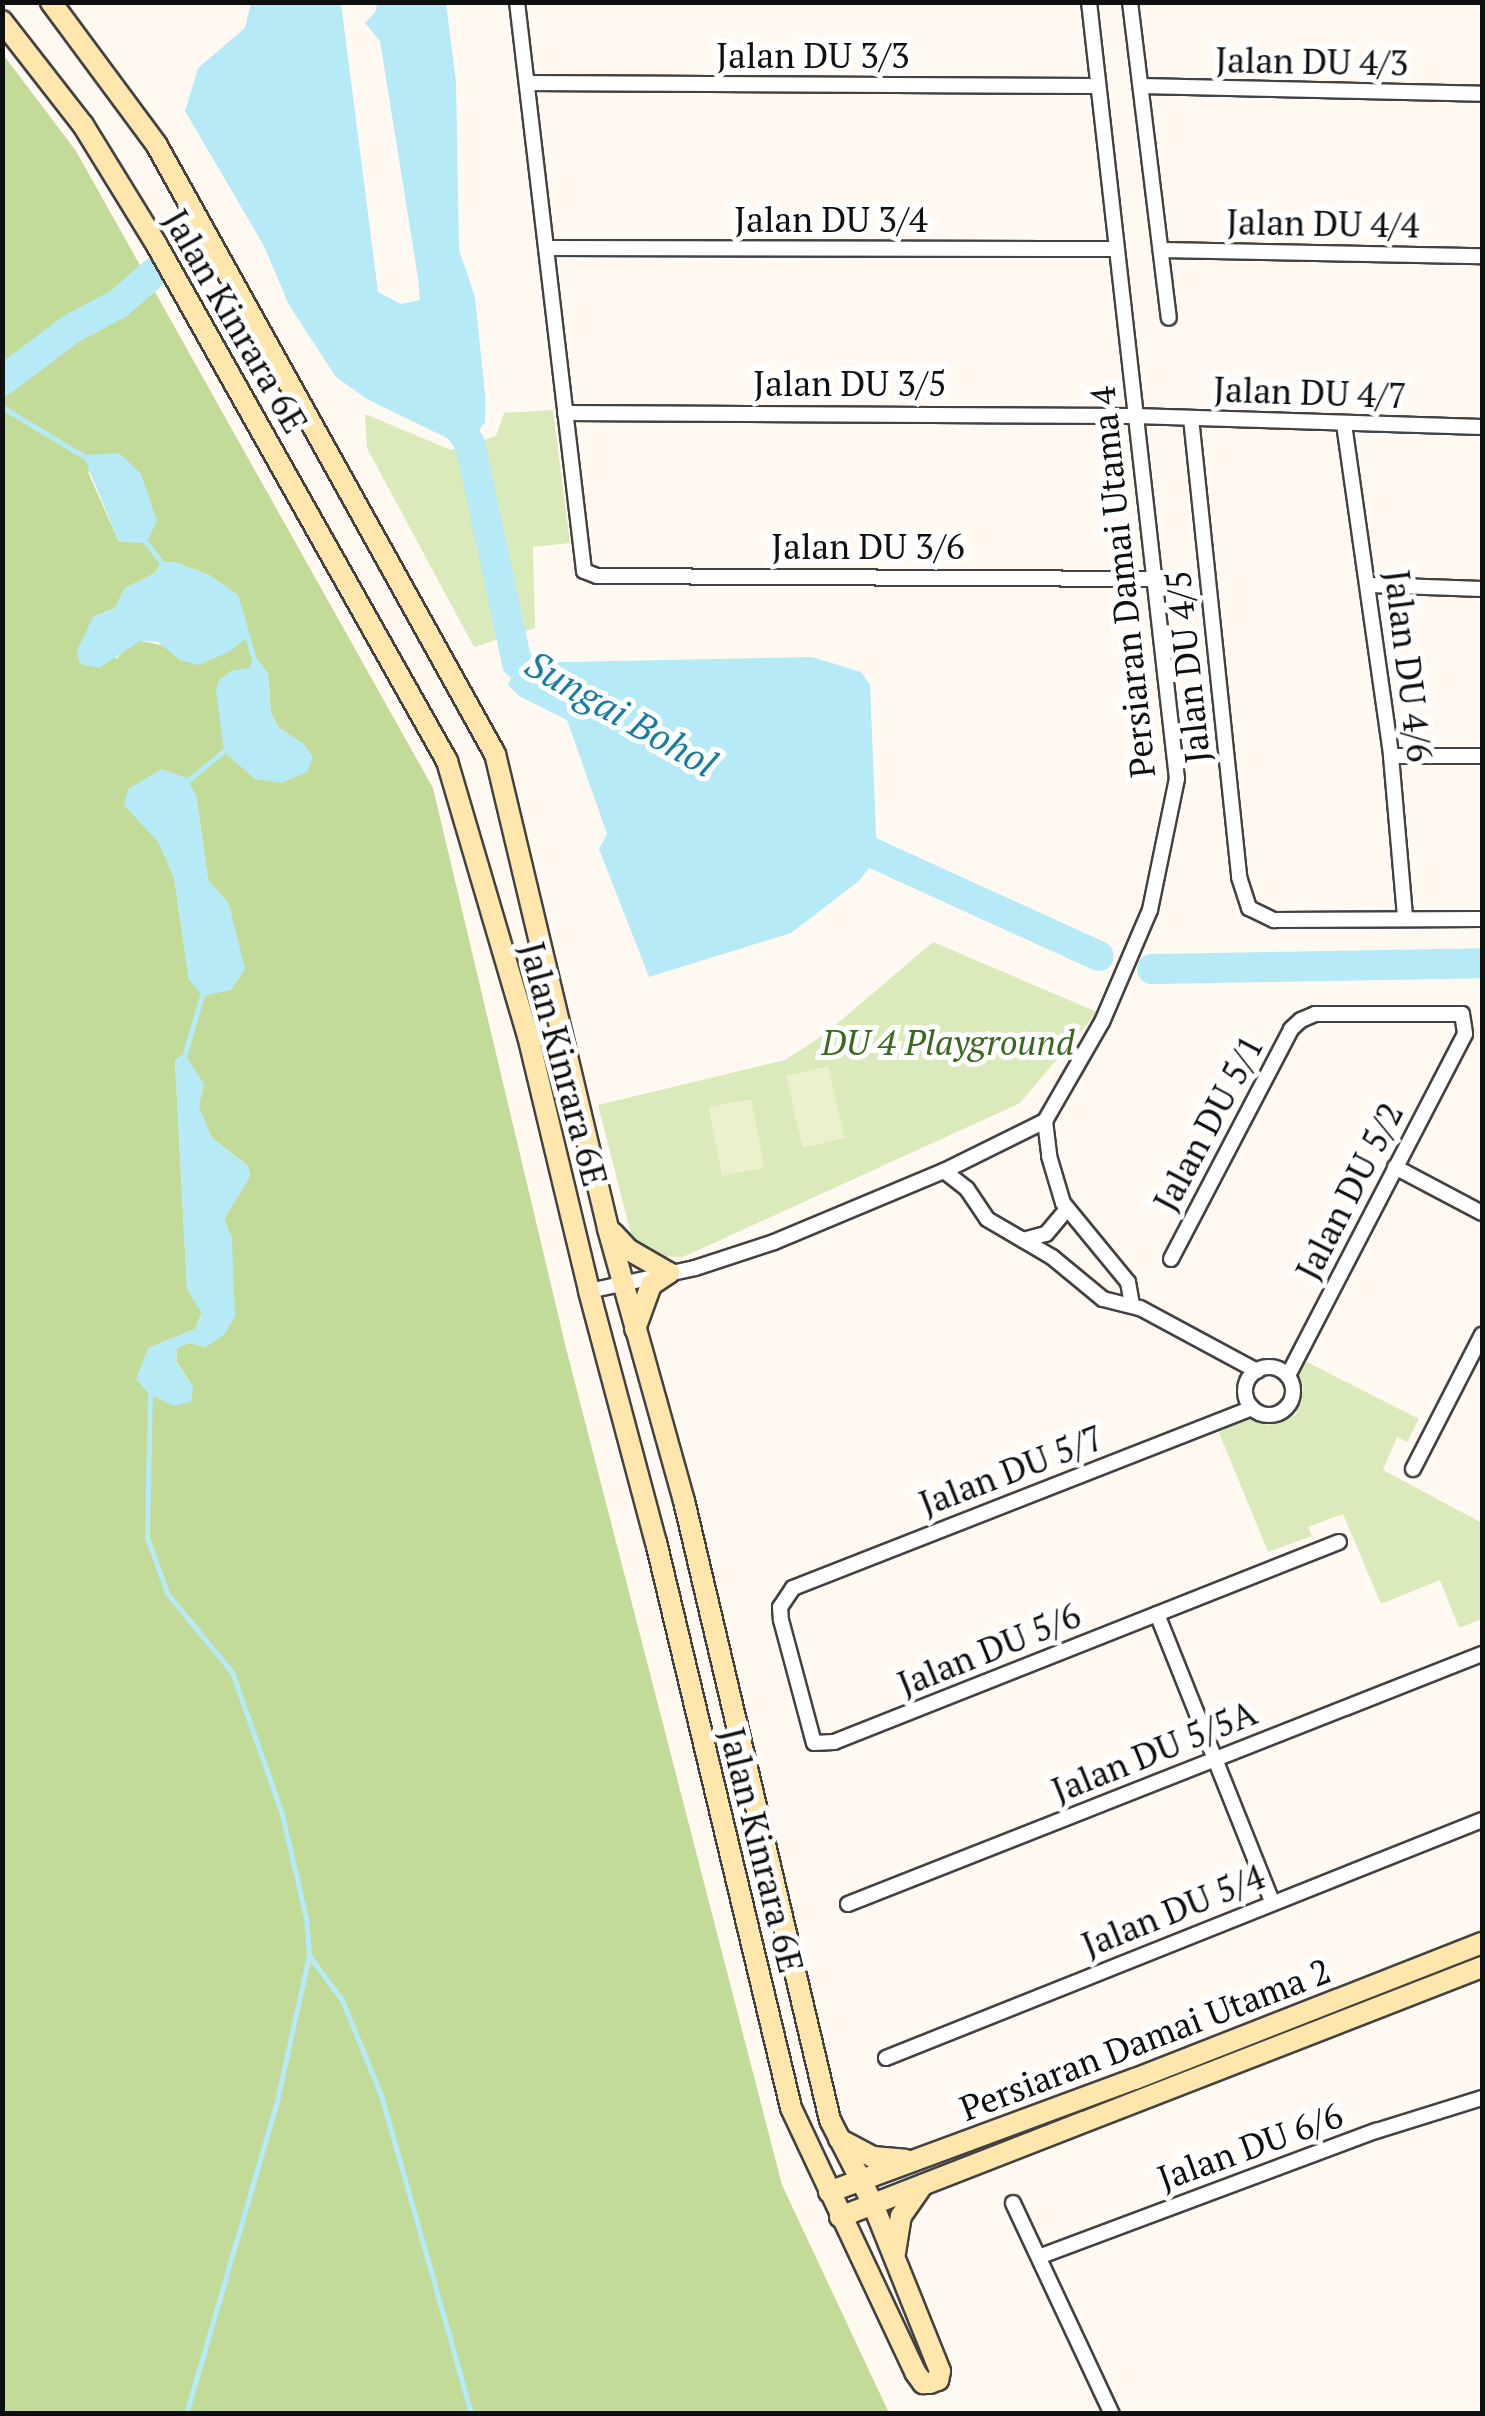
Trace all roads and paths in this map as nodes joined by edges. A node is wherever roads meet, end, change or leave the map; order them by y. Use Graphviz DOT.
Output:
graph roads {
  1 [pos="51,2"];
  2 [pos="517,2"];
  3 [pos="1088,2"];
  4 [pos="1130,2"];
  5 [pos="2,21"];
  6 [pos="527,82"];
  7 [pos="1098,86"];
  8 [pos="1141,86"];
  9 [pos="1482,94"];
  10 [pos="546,248"];
  11 [pos="1116,250"];
  12 [pos="1162,250"];
  13 [pos="1482,256"];
  14 [pos="1169,318"];
  15 [pos="565,412"];
  16 [pos="1135,416"];
  17 [pos="1191,418"];
  18 [pos="1344,424"];
  19 [pos="1482,428"];
  20 [pos="1153,579"];
  21 [pos="1370,585"];
  22 [pos="1482,588"];
  23 [pos="1391,756"];
  24 [pos="1482,756"];
  25 [pos="1406,917"];
  26 [pos="1482,918"];
  27 [pos="1465,1034"];
  28 [pos="1045,1121"];
  29 [pos="1395,1167"];
  30 [pos="944,1171"];
  31 [pos="1067,1209"];
  32 [pos="1482,1214"];
  33 [pos="608,1228"];
  34 [pos="1023,1240"];
  35 [pos="1171,1259"];
  36 [pos="669,1273"];
  37 [pos="624,1282"];
  38 [pos="589,1291"];
  39 [pos="1132,1305"];
  40 [pos="635,1330"];
  41 [pos="1482,1335"];
  42 [pos="1256,1371"];
  43 [pos="1288,1376"];
  44 [pos="1252,1408"];
  45 [pos="1412,1469"];
  46 [pos="1338,1542"];
  47 [pos="793,1588"];
  48 [pos="1157,1614"];
  49 [pos="1482,1654"];
  50 [pos="1215,1759"];
  51 [pos="1482,1820"];
  52 [pos="1272,1902"];
  53 [pos="848,1904"];
  54 [pos="1481,1955"];
  55 [pos="886,2058"];
  56 [pos="1482,2098"];
  57 [pos="838,2138"];
  58 [pos="919,2160"];
  59 [pos="861,2181"];
  60 [pos="924,2184"];
  61 [pos="828,2192"];
  62 [pos="874,2204"];
  63 [pos="1013,2204"];
  64 [pos="840,2217"];
  65 [pos="1041,2256"];
  66 [pos="894,2259"];
  67 [pos="1112,2414"];
  1 -- 33 [label="street, Jalan Kinrara 6E"];
  2 -- 6 [label="street"];
  3 -- 7 [label="street, Persiaran Damai Utama 4"];
  4 -- 8 [label="street"];
  5 -- 38 [label="street, Jalan Kinrara 6E"];
  6 -- 7 [label="street, Jalan DU 3/3"];
  6 -- 10 [label="street"];
  7 -- 11 [label="street, Persiaran Damai Utama 4"];
  8 -- 9 [label="street, Jalan DU 4/3"];
  8 -- 12 [label="street"];
  10 -- 11 [label="street, Jalan DU 3/4"];
  10 -- 15 [label="street"];
  11 -- 16 [label="street, Persiaran Damai Utama 4"];
  12 -- 13 [label="street, Jalan DU 4/4"];
  12 -- 14 [label="street"];
  15 -- 16 [label="street, Jalan DU 3/5"];
  15 -- 20 [label="street, Jalan DU 3/6"];
  16 -- 17 [label="street, Jalan DU 4/7"];
  16 -- 20 [label="street, Persiaran Damai Utama 4"];
  17 -- 18 [label="street, Jalan DU 4/7"];
  17 -- 25 [label="street, Jalan DU 4/5"];
  18 -- 19 [label="street, Jalan DU 4/7"];
  18 -- 21 [label="street, Jalan DU 4/6"];
  20 -- 28 [label="street, Persiaran Damai Utama 4"];
  21 -- 22 [label="street"];
  21 -- 23 [label="street, Jalan DU 4/6"];
  23 -- 24 [label="street"];
  23 -- 25 [label="street, Jalan DU 4/6"];
  25 -- 26 [label="street"];
  27 -- 29 [label="street, Jalan DU 5/2"];
  27 -- 35 [label="street, Jalan DU 5/1"];
  28 -- 30 [label="street"];
  28 -- 31 [label="street"];
  29 -- 32 [label="street"];
  29 -- 43 [label="street, Jalan DU 5/2"];
  30 -- 34 [label="street"];
  30 -- 36 [label="street"];
  31 -- 34 [label="street"];
  31 -- 39 [label="street"];
  33 -- 36 [label="street"];
  33 -- 37 [label="street, Jalan Kinrara 6E"];
  34 -- 39 [label="street"];
  36 -- 37 [label="street"];
  36 -- 40 [label="street"];
  37 -- 38 [label="street"];
  37 -- 40 [label="street, Jalan Kinrara 6E"];
  38 -- 61 [label="street, Jalan Kinrara 6E"];
  39 -- 42 [label="street"];
  40 -- 57 [label="street, Jalan Kinrara 6E"];
  41 -- 45 [label="street"];
  42 -- 43 [label="street"];
  42 -- 44 [label="street"];
  43 -- 44 [label="street"];
  44 -- 47 [label="street, Jalan DU 5/7"];
  46 -- 48 [label="street, Jalan DU 5/6"];
  47 -- 48 [label="street, Jalan DU 5/6"];
  48 -- 50 [label="street"];
  49 -- 50 [label="street, Jalan DU 5/5A"];
  50 -- 52 [label="street"];
  50 -- 53 [label="street, Jalan DU 5/5A"];
  51 -- 52 [label="street, Jalan DU 5/4"];
  52 -- 55 [label="street, Jalan DU 5/4"];
  54 -- 58 [label="street, Persiaran Damai Utama 2"];
  54 -- 60 [label="street, Persiaran Damai Utama 2"];
  56 -- 65 [label="street, Jalan DU 6/6"];
  57 -- 58 [label="street"];
  57 -- 59 [label="street, Jalan Kinrara 6E"];
  58 -- 59 [label="street, Persiaran Damai Utama 2"];
  59 -- 61 [label="street, Persiaran Damai Utama 2"];
  59 -- 62 [label="street, Jalan Kinrara 6E"];
  60 -- 62 [label="street, Persiaran Damai Utama 2"];
  60 -- 66 [label="street"];
  61 -- 64 [label="street, Jalan Kinrara 6E"];
  62 -- 64 [label="street, Persiaran Damai Utama 2"];
  62 -- 66 [label="street, Jalan Kinrara 6E"];
  63 -- 65 [label="street"];
  64 -- 66 [label="street, Jalan Kinrara 6E"];
  65 -- 67 [label="street"];
}
